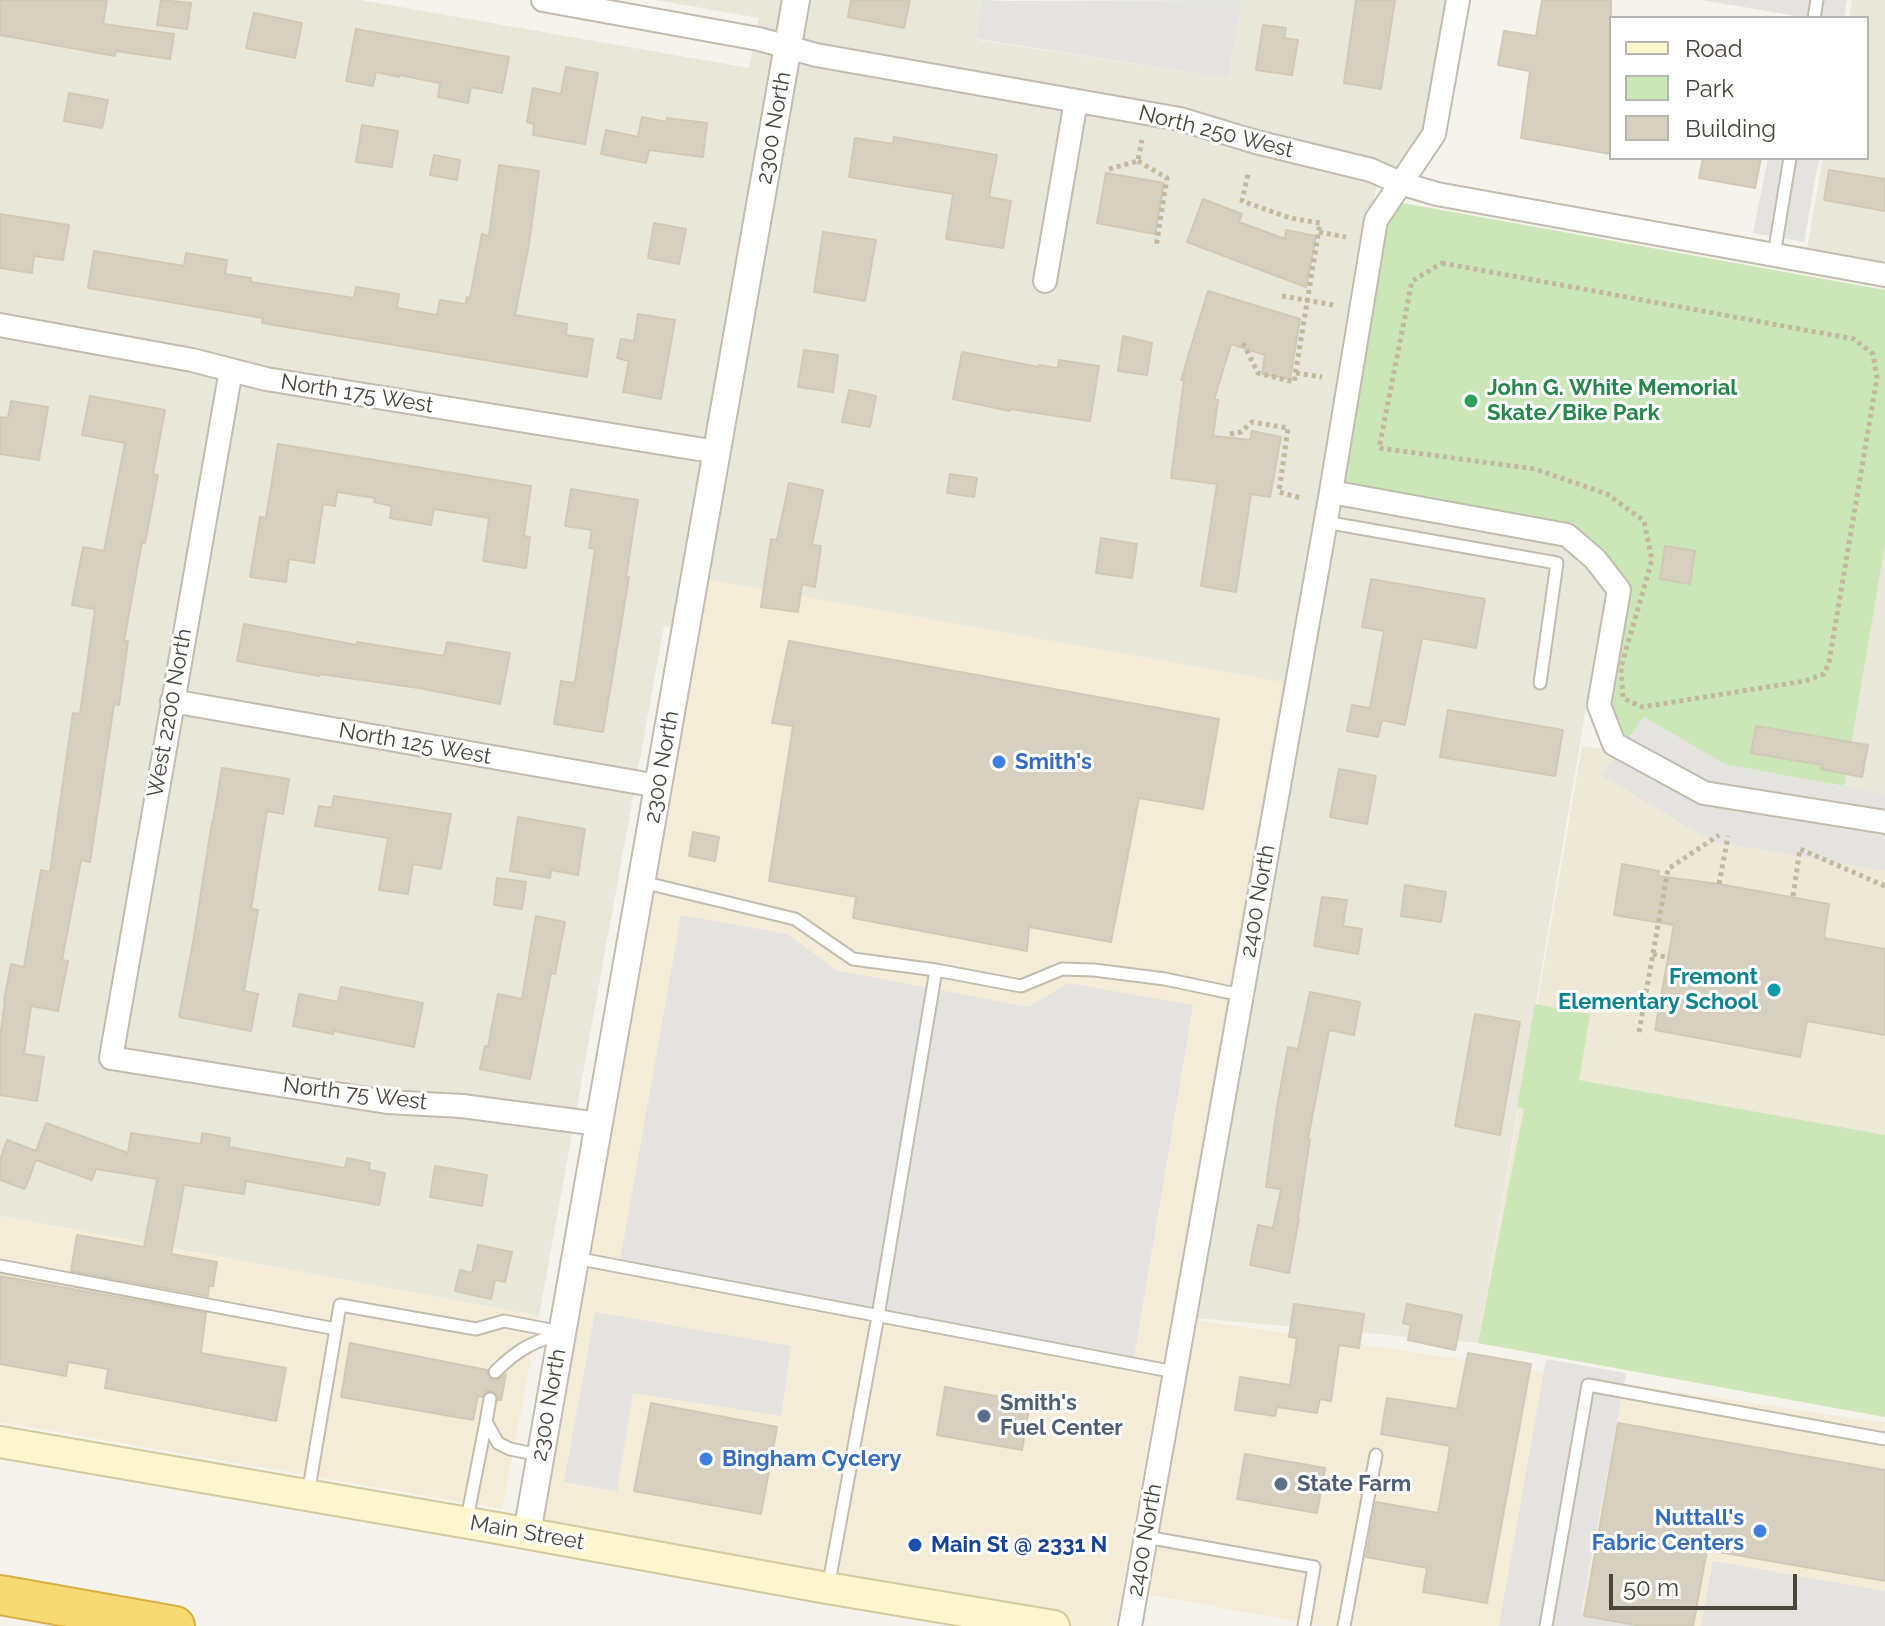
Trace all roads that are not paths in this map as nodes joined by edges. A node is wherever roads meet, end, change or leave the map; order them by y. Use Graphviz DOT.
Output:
graph roads {
  1 [pos="543,0"];
  2 [pos="796,0"];
  3 [pos="1458,0"];
  4 [pos="788,48"];
  5 [pos="1076,101"];
  6 [pos="1790,160"];
  7 [pos="1400,183"];
  8 [pos="1774,255"];
  9 [pos="1885,275"];
  10 [pos="1045,281"];
  11 [pos="0,325"];
  12 [pos="231,370"];
  13 [pos="717,452"];
  14 [pos="1331,492"];
  15 [pos="1325,522"];
  16 [pos="1540,683"];
  17 [pos="172,701"];
  18 [pos="658,786"];
  19 [pos="1885,822"];
  20 [pos="641,882"];
  21 [pos="936,970"];
  22 [pos="1241,995"];
  23 [pos="111,1058"];
  24 [pos="599,1124"];
  25 [pos="574,1258"];
  26 [pos="0,1266"];
  27 [pos="878,1316"];
  28 [pos="336,1329"];
  29 [pos="561,1332"];
  30 [pos="495,1372"];
  31 [pos="1175,1372"];
  32 [pos="490,1399"];
  33 [pos="486,1422"];
  34 [pos="1885,1439"];
  35 [pos="0,1442"];
  36 [pos="1376,1455"];
  37 [pos="540,1456"];
  38 [pos="308,1494"];
  39 [pos="466,1523"];
  40 [pos="527,1533"];
  41 [pos="1146,1537"];
  42 [pos="827,1588"];
  43 [pos="0,1595"];
  44 [pos="175,1626"];
  45 [pos="1054,1626"];
  46 [pos="1130,1626"];
  47 [pos="1304,1626"];
  48 [pos="1344,1626"];
  49 [pos="1546,1626"];
  1 -- 4 [label="street, North 250 West"];
  2 -- 4 [label="street, 2300 North"];
  3 -- 7 [label="street, 2400 North"];
  4 -- 5 [label="street, North 250 West"];
  4 -- 13 [label="street, 2300 North"];
  5 -- 7 [label="street, North 250 West"];
  5 -- 10 [label="street"];
  6 -- 8 [label="lane"];
  7 -- 8 [label="street, North 250 West"];
  7 -- 14 [label="street, 2400 North"];
  8 -- 9 [label="street, North 250 West"];
  11 -- 12 [label="street, North 175 West"];
  12 -- 13 [label="street, North 175 West"];
  12 -- 17 [label="street, West 2200 North"];
  13 -- 18 [label="street, 2300 North"];
  14 -- 15 [label="street, 2400 North"];
  14 -- 19 [label="street"];
  15 -- 16 [label="lane"];
  15 -- 22 [label="street, 2400 North"];
  17 -- 18 [label="street, North 125 West"];
  17 -- 23 [label="street, West 2200 North"];
  18 -- 20 [label="street, 2300 North"];
  20 -- 21 [label="lane"];
  20 -- 24 [label="street, 2300 North"];
  21 -- 22 [label="lane"];
  21 -- 27 [label="lane"];
  22 -- 31 [label="street, 2400 North"];
  23 -- 24 [label="street, North 75 West"];
  24 -- 25 [label="street, 2300 North"];
  25 -- 27 [label="lane"];
  25 -- 29 [label="street, 2300 North"];
  26 -- 28 [label="lane"];
  27 -- 31 [label="lane"];
  27 -- 42 [label="lane"];
  28 -- 29 [label="lane"];
  28 -- 38 [label="lane"];
  29 -- 30 [label="lane"];
  29 -- 37 [label="street, 2300 North"];
  31 -- 41 [label="street, 2400 North"];
  32 -- 33 [label="lane"];
  33 -- 37 [label="lane"];
  33 -- 39 [label="lane"];
  34 -- 49 [label="lane"];
  35 -- 38 [label="main road, Main Street"];
  36 -- 48 [label="lane"];
  37 -- 40 [label="street, 2300 North"];
  38 -- 39 [label="main road, Main Street"];
  39 -- 40 [label="main road, Main Street"];
  40 -- 42 [label="main road, Main Street"];
  41 -- 46 [label="street, 2400 North"];
  41 -- 47 [label="lane"];
  42 -- 45 [label="main road, Main Street"];
  43 -- 44 [label="highway"];
}
